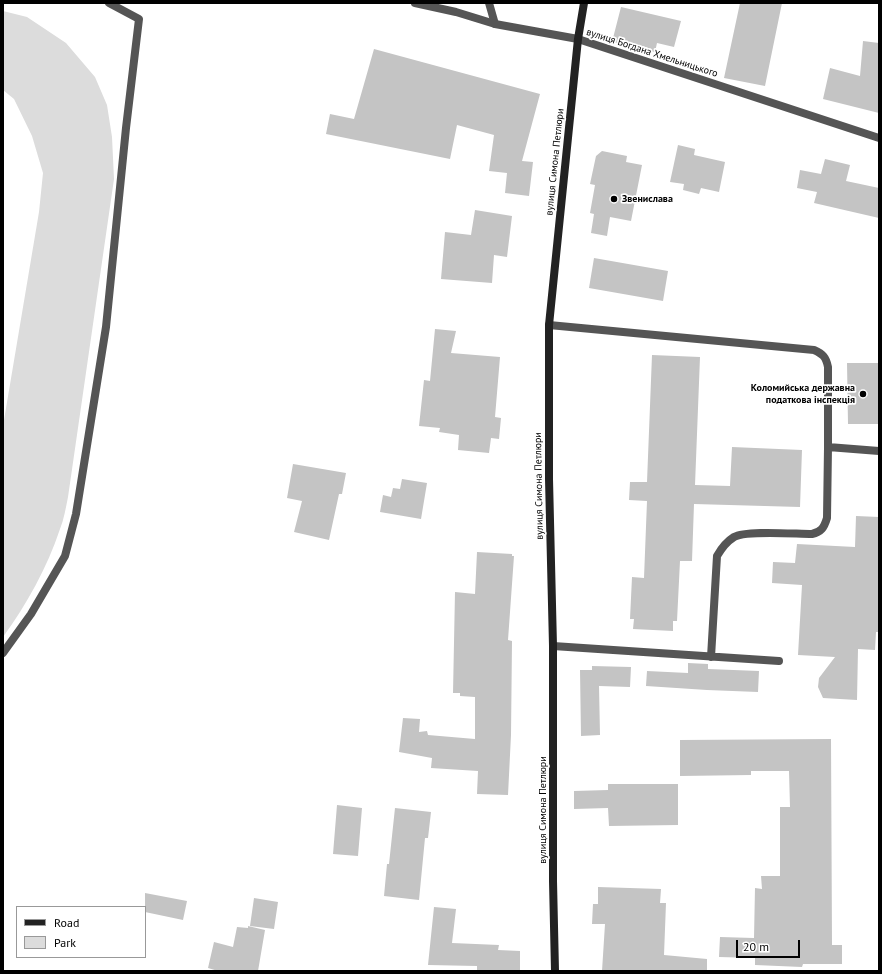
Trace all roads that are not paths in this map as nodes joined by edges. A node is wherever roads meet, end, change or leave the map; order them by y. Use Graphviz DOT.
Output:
graph roads {
  1 [pos="109,3"];
  2 [pos="415,3"];
  3 [pos="431,3"];
  4 [pos="489,3"];
  5 [pos="584,3"];
  6 [pos="456,12"];
  7 [pos="495,24"];
  8 [pos="578,39"];
  9 [pos="879,138"];
  10 [pos="549,325"];
  11 [pos="828,448"];
  12 [pos="879,451"];
  13 [pos="553,646"];
  14 [pos="3,654"];
  15 [pos="711,656"];
  16 [pos="779,661"];
  17 [pos="555,971"];
  1 -- 14 [label="street"];
  2 -- 6 [label="street, вулиця Богдана Хмельницького"];
  3 -- 6 [label="street"];
  4 -- 7 [label="street"];
  5 -- 8 [label="street, вулиця Симона Петлюри"];
  6 -- 7 [label="street, вулиця Богдана Хмельницького"];
  7 -- 8 [label="street, вулиця Богдана Хмельницького"];
  8 -- 9 [label="street, вулиця Богдана Хмельницького"];
  8 -- 10 [label="street, вулиця Симона Петлюри"];
  10 -- 11 [label="street"];
  10 -- 13 [label="street, вулиця Симона Петлюри"];
  11 -- 12 [label="street"];
  11 -- 15 [label="street"];
  13 -- 15 [label="street"];
  13 -- 17 [label="street, вулиця Симона Петлюри"];
  15 -- 16 [label="street"];
}
